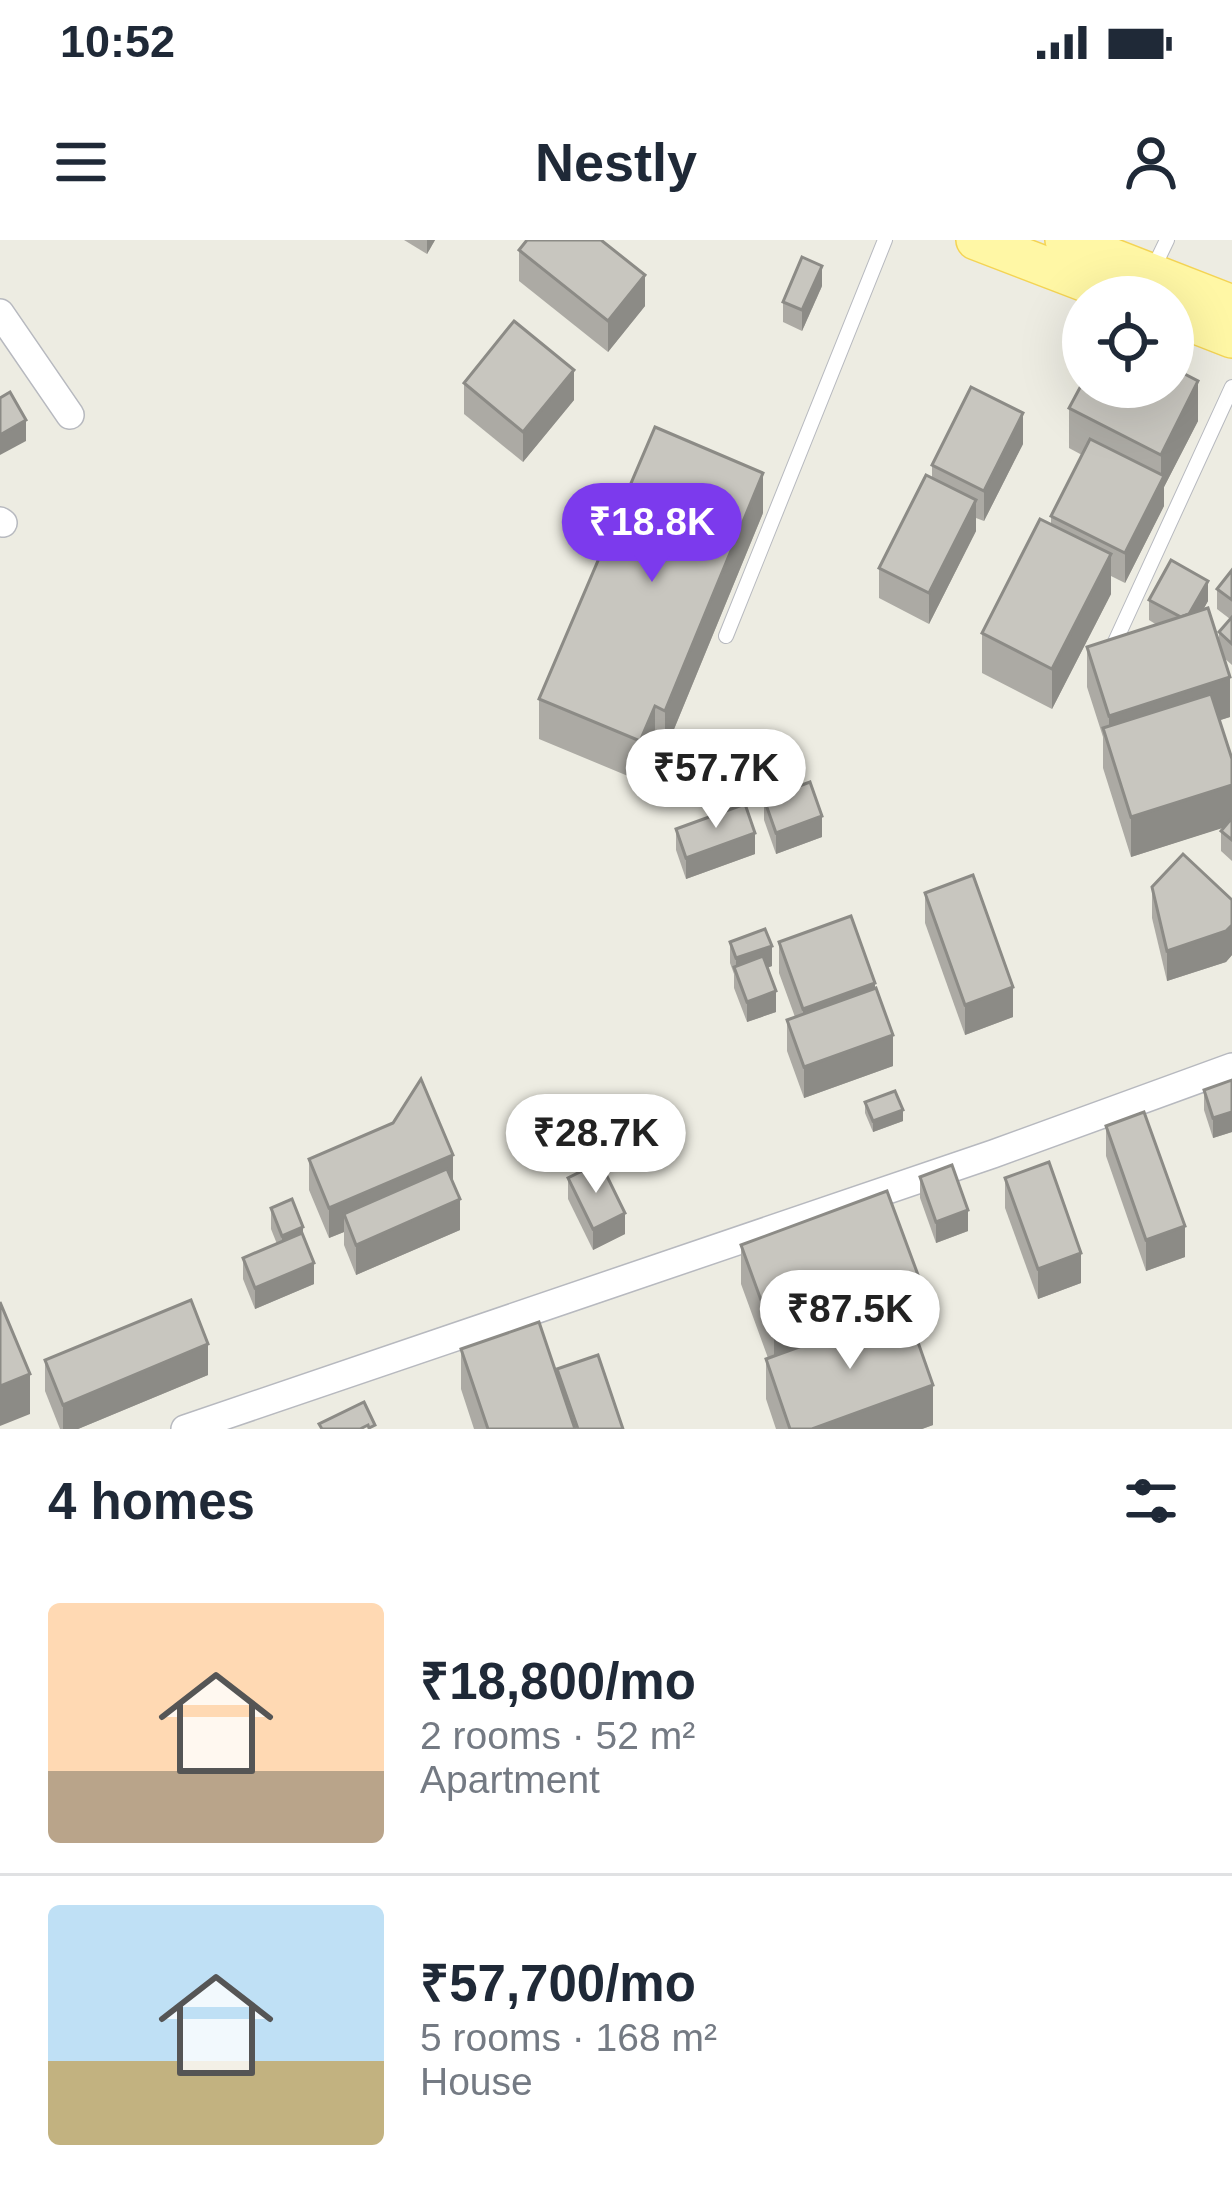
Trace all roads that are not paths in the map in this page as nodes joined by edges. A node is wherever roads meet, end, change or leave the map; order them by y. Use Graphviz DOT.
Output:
graph roads {
  1 [pos="885,240"];
  2 [pos="976,240"];
  3 [pos="1065,240"];
  4 [pos="1136,262"];
  5 [pos="1232,305"];
  6 [pos="0,313"];
  7 [pos="1194,323"];
  8 [pos="1232,338"];
  9 [pos="1232,387"];
  10 [pos="70,415"];
  11 [pos="726,636"];
  12 [pos="1106,660"];
  13 [pos="1232,1067"];
  14 [pos="185,1429"];
  1 -- 11 [label="lane"];
  2 -- 4 [label="main road"];
  3 -- 4 [label="main road"];
  4 -- 5 [label="main road"];
  6 -- 10 [label="street"];
  7 -- 8 [label="main road"];
  9 -- 12 [label="lane"];
  13 -- 14 [label="street"];
}
